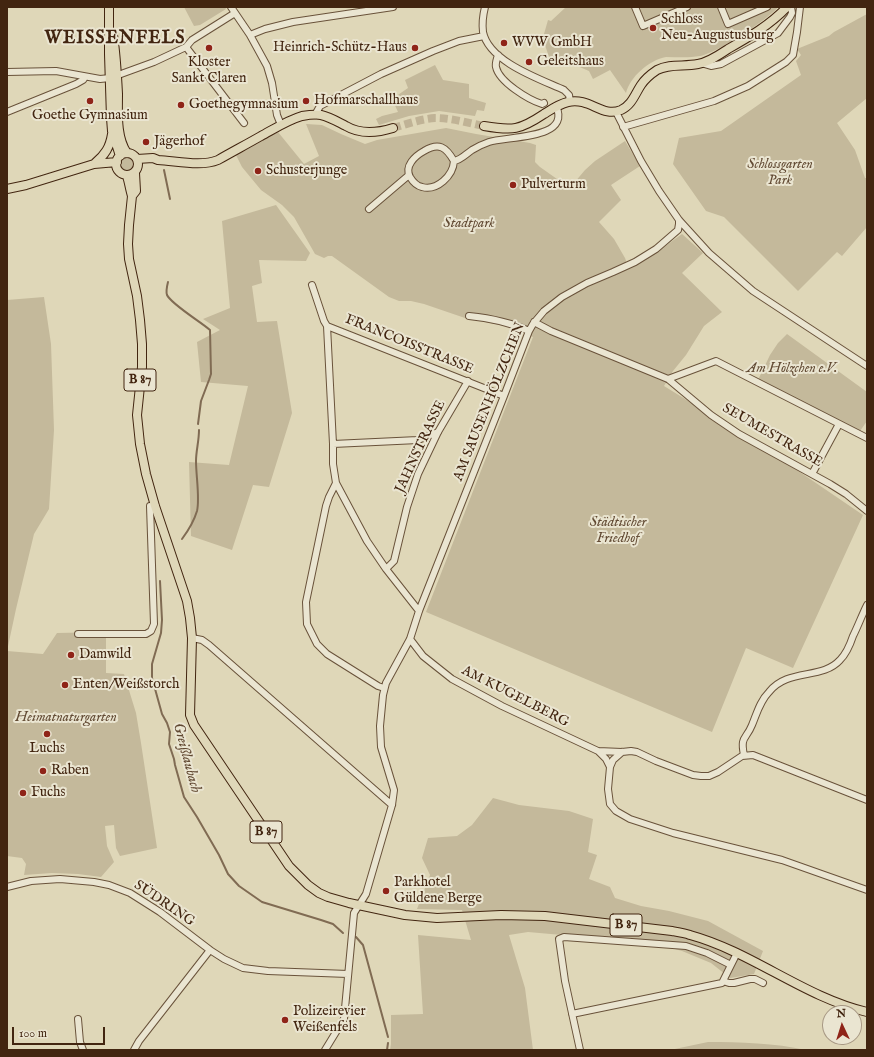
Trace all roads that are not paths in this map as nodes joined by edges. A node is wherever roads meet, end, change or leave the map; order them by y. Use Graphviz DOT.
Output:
graph roads {
  1 [pos="231,7"];
  2 [pos="393,7"];
  3 [pos="485,7"];
  4 [pos="635,7"];
  5 [pos="687,7"];
  6 [pos="721,7"];
  7 [pos="767,7"];
  8 [pos="787,7"];
  9 [pos="791,7"];
  10 [pos="800,7"];
  11 [pos="109,11"];
  12 [pos="235,13"];
  13 [pos="250,35"];
  14 [pos="484,36"];
  15 [pos="187,49"];
  16 [pos="498,55"];
  17 [pos="701,63"];
  18 [pos="7,72"];
  19 [pos="85,76"];
  20 [pos="113,76"];
  21 [pos="570,101"];
  22 [pos="544,103"];
  23 [pos="556,106"];
  24 [pos="7,112"];
  25 [pos="616,112"];
  26 [pos="315,115"];
  27 [pos="244,123"];
  28 [pos="282,125"];
  29 [pos="484,126"];
  30 [pos="623,127"];
  31 [pos="393,128"];
  32 [pos="112,131"];
  33 [pos="120,160"];
  34 [pos="454,161"];
  35 [pos="94,164"];
  36 [pos="84,166"];
  37 [pos="134,169"];
  38 [pos="409,174"];
  39 [pos="7,189"];
  40 [pos="369,209"];
  41 [pos="679,220"];
  42 [pos="312,285"];
  43 [pos="469,316"];
  44 [pos="534,322"];
  45 [pos="327,326"];
  46 [pos="529,331"];
  47 [pos="867,366"];
  48 [pos="668,379"];
  49 [pos="468,381"];
  50 [pos="504,396"];
  51 [pos="839,424"];
  52 [pos="438,432"];
  53 [pos="867,438"];
  54 [pos="333,444"];
  55 [pos="812,474"];
  56 [pos="336,483"];
  57 [pos="155,506"];
  58 [pos="867,511"];
  59 [pos="386,569"];
  60 [pos="867,605"];
  61 [pos="419,611"];
  62 [pos="78,634"];
  63 [pos="192,638"];
  64 [pos="410,639"];
  65 [pos="384,688"];
  66 [pos="598,750"];
  67 [pos="622,752"];
  68 [pos="744,755"];
  69 [pos="610,767"];
  70 [pos="867,800"];
  71 [pos="392,805"];
  72 [pos="7,887"];
  73 [pos="867,890"];
  74 [pos="358,905"];
  75 [pos="210,950"];
  76 [pos="737,953"];
  77 [pos="731,964"];
  78 [pos="348,974"];
  79 [pos="723,981"];
  80 [pos="764,983"];
  81 [pos="867,1012"];
  82 [pos="572,1014"];
  83 [pos="78,1019"];
  84 [pos="83,1050"];
  85 [pos="134,1050"];
  86 [pos="325,1050"];
  87 [pos="580,1050"];
  1 -- 12 [label="street"];
  2 -- 13 [label="street"];
  3 -- 14 [label="street"];
  4 -- 5 [label="street"];
  6 -- 7 [label="street"];
  8 -- 17 [label="main road"];
  9 -- 17 [label="street"];
  10 -- 30 [label="street"];
  11 -- 20 [label="main road"];
  12 -- 13 [label="street"];
  12 -- 15 [label="street"];
  13 -- 28 [label="street"];
  14 -- 16 [label="street"];
  14 -- 26 [label="street"];
  15 -- 20 [label="street"];
  15 -- 27 [label="street"];
  16 -- 21 [label="street"];
  16 -- 22 [label="street"];
  17 -- 25 [label="main road"];
  18 -- 19 [label="street"];
  19 -- 20 [label="street"];
  19 -- 24 [label="street"];
  20 -- 32 [label="main road"];
  20 -- 33 [label="main road"];
  21 -- 23 [label="main road"];
  21 -- 25 [label="main road"];
  23 -- 29 [label="main road"];
  23 -- 34 [label="street"];
  25 -- 30 [label="street"];
  26 -- 28 [label="main road"];
  26 -- 31 [label="main road"];
  28 -- 37 [label="main road"];
  30 -- 41 [label="street"];
  32 -- 33 [label="main road"];
  32 -- 35 [label="main road"];
  33 -- 35 [label="main road"];
  33 -- 36 [label="main road"];
  33 -- 37 [label="main road"];
  33 -- 37 [label="main road"];
  34 -- 38 [label="street"];
  34 -- 38 [label="street"];
  35 -- 36 [label="main road"];
  36 -- 39 [label="main road"];
  37 -- 57 [label="main road, B 87"];
  38 -- 40 [label="street"];
  41 -- 44 [label="street, AM SAUSENHÖLZCHEN"];
  41 -- 47 [label="street"];
  42 -- 45 [label="street"];
  43 -- 46 [label="street"];
  44 -- 46 [label="street, AM SAUSENHÖLZCHEN"];
  44 -- 48 [label="street, SEUMESTRASSE"];
  45 -- 49 [label="street, FRANCOISSTRASSE"];
  45 -- 54 [label="street"];
  46 -- 50 [label="street, AM SAUSENHÖLZCHEN"];
  48 -- 51 [label="street"];
  48 -- 55 [label="street, SEUMESTRASSE"];
  49 -- 50 [label="street, FRANCOISSTRASSE"];
  49 -- 52 [label="street, JAHNSTRASSE"];
  50 -- 61 [label="street, AM SAUSENHÖLZCHEN"];
  51 -- 53 [label="street"];
  51 -- 55 [label="street"];
  52 -- 54 [label="street"];
  52 -- 59 [label="street, JAHNSTRASSE"];
  54 -- 56 [label="street"];
  55 -- 58 [label="street, SEUMESTRASSE"];
  56 -- 59 [label="street"];
  56 -- 65 [label="street"];
  57 -- 62 [label="street"];
  57 -- 63 [label="main road, B 87"];
  59 -- 61 [label="street"];
  60 -- 68 [label="street"];
  61 -- 64 [label="street, AM SAUSENHÖLZCHEN"];
  63 -- 71 [label="street"];
  63 -- 74 [label="main road, B 87"];
  64 -- 65 [label="street, AM SAUSENHÖLZCHEN"];
  64 -- 66 [label="street, AM KUGELBERG"];
  65 -- 71 [label="street, AM SAUSENHÖLZCHEN"];
  66 -- 67 [label="street, AM KUGELBERG"];
  66 -- 69 [label="street"];
  67 -- 68 [label="street, AM KUGELBERG"];
  67 -- 69 [label="street"];
  68 -- 70 [label="street"];
  69 -- 73 [label="street"];
  71 -- 74 [label="street, AM SAUSENHÖLZCHEN"];
  72 -- 75 [label="street, SÜDRING"];
  74 -- 76 [label="main road, B 87"];
  74 -- 78 [label="street, AM SAUSENHÖLZCHEN"];
  75 -- 78 [label="street, SÜDRING"];
  75 -- 85 [label="street"];
  76 -- 77 [label="street"];
  76 -- 81 [label="main road, B 87"];
  77 -- 79 [label="street"];
  77 -- 82 [label="street"];
  78 -- 86 [label="street, AM SAUSENHÖLZCHEN"];
  79 -- 80 [label="street"];
  79 -- 82 [label="street"];
  82 -- 87 [label="street"];
  83 -- 84 [label="street"];
}
